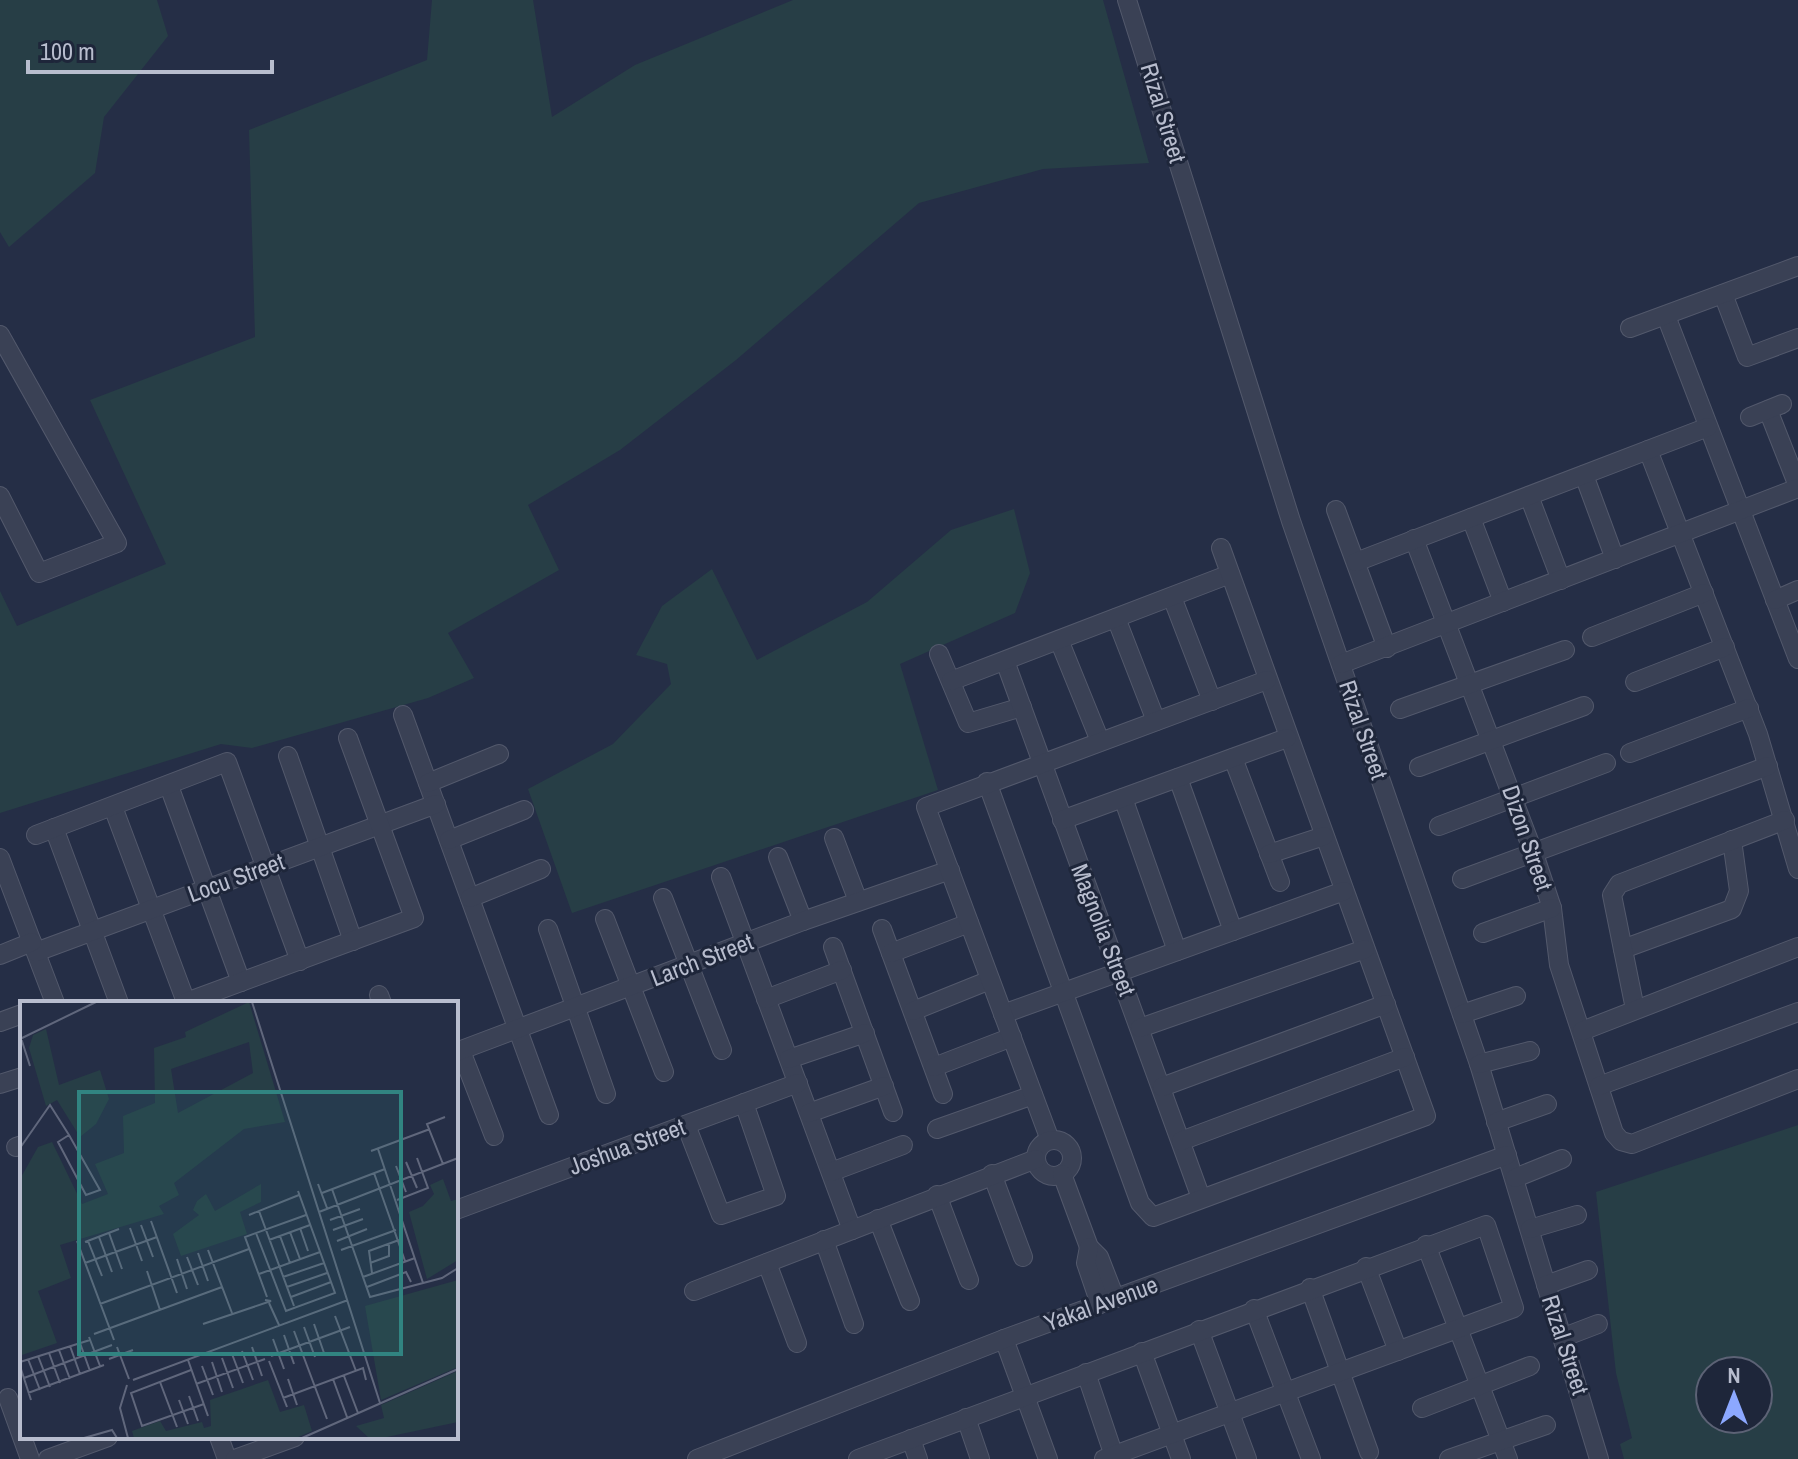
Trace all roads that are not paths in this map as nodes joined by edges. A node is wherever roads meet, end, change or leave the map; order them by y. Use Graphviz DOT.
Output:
graph roads {
  1 [pos="1127,0"];
  2 [pos="1798,266"];
  3 [pos="1723,294"];
  4 [pos="1666,316"];
  5 [pos="1630,328"];
  6 [pos="0,335"];
  7 [pos="1798,338"];
  8 [pos="1750,417"];
  9 [pos="1708,427"];
  10 [pos="1648,450"];
  11 [pos="1584,475"];
  12 [pos="1798,487"];
  13 [pos="0,496"];
  14 [pos="1529,496"];
  15 [pos="1336,510"];
  16 [pos="1740,510"];
  17 [pos="1471,518"];
  18 [pos="1681,533"];
  19 [pos="1414,539"];
  20 [pos="1221,548"];
  21 [pos="1615,559"];
  22 [pos="1356,562"];
  23 [pos="1230,574"];
  24 [pos="1561,580"];
  25 [pos="1798,590"];
  26 [pos="1704,593"];
  27 [pos="1172,597"];
  28 [pos="1775,600"];
  29 [pos="1503,602"];
  30 [pos="1116,618"];
  31 [pos="1448,624"];
  32 [pos="1592,637"];
  33 [pos="1059,640"];
  34 [pos="1725,647"];
  35 [pos="1387,648"];
  36 [pos="1565,650"];
  37 [pos="939,654"];
  38 [pos="1798,659"];
  39 [pos="1005,661"];
  40 [pos="1341,664"];
  41 [pos="1267,680"];
  42 [pos="951,681"];
  43 [pos="1635,682"];
  44 [pos="1471,685"];
  45 [pos="1212,701"];
  46 [pos="1584,706"];
  47 [pos="1022,707"];
  48 [pos="1749,708"];
  49 [pos="1400,709"];
  50 [pos="403,715"];
  51 [pos="1156,721"];
  52 [pos="348,738"];
  53 [pos="1287,738"];
  54 [pos="1492,740"];
  55 [pos="1100,741"];
  56 [pos="1630,753"];
  57 [pos="499,754"];
  58 [pos="288,756"];
  59 [pos="1233,758"];
  60 [pos="1041,763"];
  61 [pos="1606,763"];
  62 [pos="1768,766"];
  63 [pos="1419,767"];
  64 [pos="1178,778"];
  65 [pos="987,782"];
  66 [pos="428,783"];
  67 [pos="169,786"];
  68 [pos="1123,798"];
  69 [pos="1514,799"];
  70 [pos="436,804"];
  71 [pos="113,807"];
  72 [pos="524,810"];
  73 [pos="1062,820"];
  74 [pos="1785,820"];
  75 [pos="380,825"];
  76 [pos="1439,826"];
  77 [pos="1324,836"];
  78 [pos="834,838"];
  79 [pos="449,840"];
  80 [pos="1732,840"];
  81 [pos="320,847"];
  82 [pos="1269,854"];
  83 [pos="1534,854"];
  84 [pos="778,857"];
  85 [pos="0,858"];
  86 [pos="265,867"];
  87 [pos="541,869"];
  88 [pos="1798,869"];
  89 [pos="950,870"];
  90 [pos="721,877"];
  91 [pos="1462,879"];
  92 [pos="1280,882"];
  93 [pos="207,889"];
  94 [pos="1344,891"];
  95 [pos="6,893"];
  96 [pos="470,898"];
  97 [pos="663,898"];
  98 [pos="858,901"];
  99 [pos="1552,908"];
  100 [pos="151,909"];
  101 [pos="605,919"];
  102 [pos="803,921"];
  103 [pos="969,923"];
  104 [pos="548,929"];
  105 [pos="882,929"];
  106 [pos="93,931"];
  107 [pos="1233,931"];
  108 [pos="1483,933"];
  109 [pos="353,941"];
  110 [pos="745,944"];
  111 [pos="34,947"];
  112 [pos="833,947"];
  113 [pos="1798,947"];
  114 [pos="1365,949"];
  115 [pos="1623,949"];
  116 [pos="1177,951"];
  117 [pos="891,953"];
  118 [pos="0,955"];
  119 [pos="300,961"];
  120 [pos="688,965"];
  121 [pos="842,970"];
  122 [pos="1120,972"];
  123 [pos="990,980"];
  124 [pos="241,982"];
  125 [pos="630,987"];
  126 [pos="1063,993"];
  127 [pos="1516,996"];
  128 [pos="766,999"];
  129 [pos="52,1001"];
  130 [pos="118,1001"];
  131 [pos="184,1001"];
  132 [pos="190,1001"];
  133 [pos="1386,1004"];
  134 [pos="577,1007"];
  135 [pos="1635,1009"];
  136 [pos="913,1011"];
  137 [pos="1798,1012"];
  138 [pos="1003,1014"];
  139 [pos="1462,1014"];
  140 [pos="20,1015"];
  141 [pos="0,1022"];
  142 [pos="1140,1028"];
  143 [pos="517,1029"];
  144 [pos="1582,1031"];
  145 [pos="865,1033"];
  146 [pos="1012,1037"];
  147 [pos="722,1050"];
  148 [pos="1530,1051"];
  149 [pos="458,1052"];
  150 [pos="1405,1057"];
  151 [pos="789,1059"];
  152 [pos="1479,1064"];
  153 [pos="934,1067"];
  154 [pos="664,1072"];
  155 [pos="20,1078"];
  156 [pos="1798,1079"];
  157 [pos="798,1083"];
  158 [pos="0,1084"];
  159 [pos="884,1086"];
  160 [pos="1599,1086"];
  161 [pos="1162,1087"];
  162 [pos="606,1094"];
  163 [pos="943,1094"];
  164 [pos="1033,1095"];
  165 [pos="744,1103"];
  166 [pos="1547,1104"];
  167 [pos="893,1112"];
  168 [pos="809,1113"];
  169 [pos="549,1115"];
  170 [pos="1496,1122"];
  171 [pos="686,1125"];
  172 [pos="937,1129"];
  173 [pos="494,1136"];
  174 [pos="1050,1140"];
  175 [pos="1181,1141"];
  176 [pos="903,1145"];
  177 [pos="1507,1155"];
  178 [pos="1036,1159"];
  179 [pos="1562,1159"];
  180 [pos="831,1172"];
  181 [pos="992,1174"];
  182 [pos="1062,1174"];
  183 [pos="1515,1178"];
  184 [pos="937,1195"];
  185 [pos="1201,1198"];
  186 [pos="458,1209"];
  187 [pos="1577,1215"];
  188 [pos="878,1219"];
  189 [pos="1530,1229"];
  190 [pos="852,1230"];
  191 [pos="824,1240"];
  192 [pos="1426,1245"];
  193 [pos="1023,1257"];
  194 [pos="767,1263"];
  195 [pos="1366,1267"];
  196 [pos="1588,1270"];
  197 [pos="969,1280"];
  198 [pos="1546,1285"];
  199 [pos="1310,1288"];
  200 [pos="694,1291"];
  201 [pos="910,1301"];
  202 [pos="1108,1301"];
  203 [pos="1254,1309"];
  204 [pos="854,1324"];
  205 [pos="1598,1324"];
  206 [pos="1458,1329"];
  207 [pos="1199,1330"];
  208 [pos="1564,1337"];
  209 [pos="1004,1339"];
  210 [pos="797,1343"];
  211 [pos="1398,1351"];
  212 [pos="1142,1352"];
  213 [pos="1530,1366"];
  214 [pos="1341,1372"];
  215 [pos="1086,1373"];
  216 [pos="1479,1385"];
  217 [pos="1286,1392"];
  218 [pos="1025,1396"];
  219 [pos="10,1398"];
  220 [pos="1422,1408"];
  221 [pos="1230,1413"];
  222 [pos="966,1418"];
  223 [pos="1546,1425"];
  224 [pos="20,1428"];
  225 [pos="1172,1434"];
  226 [pos="23,1439"];
  227 [pos="220,1439"];
  228 [pos="290,1439"];
  229 [pos="911,1439"];
  230 [pos="1500,1440"];
  231 [pos="88,1447"];
  232 [pos="1369,1452"];
  233 [pos="1111,1458"];
  234 [pos="30,1459"];
  235 [pos="48,1459"];
  236 [pos="227,1459"];
  237 [pos="235,1459"];
  238 [pos="697,1459"];
  239 [pos="858,1459"];
  240 [pos="918,1459"];
  241 [pos="980,1459"];
  242 [pos="1048,1459"];
  243 [pos="1057,1459"];
  244 [pos="1181,1459"];
  245 [pos="1247,1459"];
  246 [pos="1311,1459"];
  247 [pos="1449,1459"];
  248 [pos="1508,1459"];
  249 [pos="1599,1459"];
  1 -- 40 [label="street, Rizal Street"];
  2 -- 3 [label="street"];
  3 -- 4 [label="street"];
  3 -- 7 [label="street"];
  4 -- 5 [label="street"];
  4 -- 9 [label="street"];
  6 -- 13 [label="street"];
  8 -- 12 [label="street"];
  9 -- 10 [label="street"];
  9 -- 16 [label="street"];
  10 -- 11 [label="street"];
  10 -- 18 [label="street"];
  11 -- 14 [label="street"];
  11 -- 21 [label="street"];
  12 -- 16 [label="street"];
  14 -- 17 [label="street"];
  14 -- 24 [label="street"];
  15 -- 22 [label="street"];
  16 -- 18 [label="street"];
  16 -- 28 [label="street"];
  17 -- 19 [label="street"];
  17 -- 29 [label="street"];
  18 -- 21 [label="street"];
  18 -- 26 [label="street"];
  19 -- 22 [label="street"];
  19 -- 31 [label="street, Dizon Street"];
  20 -- 23 [label="street"];
  21 -- 24 [label="street"];
  22 -- 35 [label="street"];
  23 -- 27 [label="street"];
  23 -- 41 [label="street"];
  24 -- 29 [label="street"];
  25 -- 28 [label="street"];
  26 -- 32 [label="street"];
  26 -- 34 [label="street"];
  27 -- 30 [label="street"];
  27 -- 45 [label="street"];
  28 -- 38 [label="street"];
  29 -- 31 [label="street"];
  30 -- 33 [label="street"];
  30 -- 51 [label="street"];
  31 -- 35 [label="street"];
  31 -- 44 [label="street, Dizon Street"];
  33 -- 39 [label="street"];
  33 -- 55 [label="street"];
  34 -- 43 [label="street"];
  34 -- 48 [label="street"];
  35 -- 40 [label="street"];
  36 -- 44 [label="street"];
  37 -- 42 [label="street"];
  39 -- 42 [label="street"];
  39 -- 47 [label="street, Magnolia Street"];
  40 -- 139 [label="street, Rizal Street"];
  41 -- 45 [label="street"];
  41 -- 53 [label="street"];
  42 -- 47 [label="street"];
  44 -- 49 [label="street"];
  44 -- 54 [label="street, Dizon Street"];
  45 -- 51 [label="street"];
  46 -- 54 [label="street"];
  47 -- 60 [label="street, Magnolia Street"];
  48 -- 56 [label="street"];
  48 -- 62 [label="street"];
  50 -- 66 [label="street"];
  51 -- 55 [label="street"];
  52 -- 75 [label="street"];
  53 -- 59 [label="street"];
  53 -- 77 [label="street"];
  54 -- 63 [label="street"];
  54 -- 69 [label="street, Dizon Street"];
  55 -- 60 [label="street"];
  57 -- 66 [label="street"];
  58 -- 81 [label="street"];
  59 -- 64 [label="street"];
  59 -- 82 [label="street"];
  60 -- 65 [label="street"];
  60 -- 73 [label="street, Magnolia Street"];
  61 -- 69 [label="street"];
  62 -- 74 [label="street"];
  62 -- 83 [label="street"];
  64 -- 68 [label="street"];
  64 -- 107 [label="street"];
  65 -- 89 [label="street"];
  65 -- 126 [label="street"];
  66 -- 70 [label="street"];
  67 -- 71 [label="street"];
  67 -- 86 [label="street"];
  67 -- 93 [label="street"];
  68 -- 73 [label="street"];
  68 -- 116 [label="street"];
  69 -- 76 [label="street"];
  69 -- 83 [label="street, Dizon Street"];
  70 -- 75 [label="street, Locu Street"];
  70 -- 79 [label="street"];
  71 -- 100 [label="street"];
  71 -- 106 [label="street"];
  72 -- 79 [label="street"];
  73 -- 122 [label="street, Magnolia Street"];
  74 -- 80 [label="street"];
  74 -- 88 [label="street"];
  75 -- 81 [label="street, Locu Street"];
  75 -- 109 [label="street"];
  77 -- 82 [label="street"];
  77 -- 94 [label="street"];
  78 -- 98 [label="street"];
  79 -- 96 [label="street"];
  80 -- 115 [label="street"];
  80 -- 115 [label="street"];
  81 -- 86 [label="street, Locu Street"];
  81 -- 109 [label="street"];
  82 -- 92 [label="street"];
  83 -- 91 [label="street"];
  83 -- 99 [label="street, Dizon Street"];
  84 -- 102 [label="street"];
  85 -- 95 [label="street"];
  86 -- 93 [label="street, Locu Street"];
  86 -- 119 [label="street"];
  87 -- 96 [label="street"];
  89 -- 98 [label="street, Larch Street"];
  89 -- 103 [label="street"];
  90 -- 110 [label="street"];
  93 -- 100 [label="street, Locu Street"];
  93 -- 124 [label="street"];
  94 -- 107 [label="street"];
  94 -- 114 [label="street"];
  95 -- 111 [label="street"];
  96 -- 143 [label="street"];
  97 -- 120 [label="street"];
  98 -- 102 [label="street, Larch Street"];
  99 -- 108 [label="street"];
  99 -- 144 [label="street, Dizon Street"];
  100 -- 106 [label="street, Locu Street"];
  100 -- 131 [label="street"];
  101 -- 125 [label="street"];
  102 -- 110 [label="street, Larch Street"];
  103 -- 117 [label="street"];
  103 -- 123 [label="street"];
  104 -- 134 [label="street"];
  105 -- 117 [label="street"];
  106 -- 111 [label="street, Locu Street"];
  106 -- 130 [label="street"];
  107 -- 116 [label="street"];
  109 -- 119 [label="street"];
  110 -- 120 [label="street, Larch Street"];
  110 -- 128 [label="street"];
  111 -- 118 [label="street, Locu Street"];
  111 -- 129 [label="street"];
  112 -- 121 [label="street"];
  113 -- 135 [label="street"];
  114 -- 133 [label="street"];
  114 -- 142 [label="street"];
  115 -- 135 [label="street"];
  116 -- 122 [label="street"];
  117 -- 136 [label="street"];
  119 -- 124 [label="street"];
  120 -- 125 [label="street, Larch Street"];
  120 -- 147 [label="street"];
  121 -- 128 [label="street"];
  121 -- 145 [label="street"];
  122 -- 126 [label="street"];
  122 -- 142 [label="street, Magnolia Street"];
  123 -- 136 [label="street"];
  123 -- 138 [label="street"];
  124 -- 132 [label="street"];
  125 -- 134 [label="street, Larch Street"];
  125 -- 154 [label="street"];
  126 -- 138 [label="street"];
  126 -- 185 [label="street"];
  127 -- 139 [label="street"];
  128 -- 151 [label="street"];
  133 -- 150 [label="street"];
  133 -- 161 [label="street"];
  134 -- 143 [label="street, Larch Street"];
  134 -- 162 [label="street"];
  135 -- 144 [label="street"];
  136 -- 153 [label="street"];
  137 -- 160 [label="street"];
  138 -- 146 [label="street"];
  139 -- 152 [label="street, Rizal Street"];
  140 -- 141 [label="street"];
  142 -- 161 [label="street, Magnolia Street"];
  143 -- 149 [label="street, Larch Street"];
  143 -- 169 [label="street"];
  144 -- 160 [label="street, Dizon Street"];
  145 -- 151 [label="street"];
  145 -- 159 [label="street"];
  146 -- 153 [label="street"];
  146 -- 164 [label="street"];
  148 -- 152 [label="street"];
  149 -- 173 [label="street"];
  150 -- 175 [label="street"];
  150 -- 185 [label="street"];
  151 -- 157 [label="street"];
  152 -- 170 [label="street, Rizal Street"];
  153 -- 163 [label="street"];
  155 -- 158 [label="street"];
  156 -- 160 [label="street, Dizon Street"];
  157 -- 165 [label="street, Joshua Street"];
  157 -- 168 [label="street"];
  159 -- 167 [label="street"];
  159 -- 168 [label="street"];
  161 -- 175 [label="street, Magnolia Street"];
  164 -- 172 [label="street"];
  164 -- 174 [label="street"];
  165 -- 171 [label="street, Joshua Street"];
  165 -- 171 [label="street"];
  166 -- 170 [label="street"];
  168 -- 180 [label="street"];
  170 -- 177 [label="street, Rizal Street"];
  171 -- 186 [label="street, Joshua Street"];
  174 -- 178 [label="street"];
  174 -- 182 [label="street"];
  175 -- 185 [label="street, Magnolia Street"];
  176 -- 180 [label="street"];
  177 -- 183 [label="street, Rizal Street"];
  177 -- 202 [label="street, Yakal Avenue"];
  178 -- 181 [label="street"];
  178 -- 182 [label="street"];
  179 -- 183 [label="street"];
  180 -- 190 [label="street"];
  181 -- 184 [label="street"];
  181 -- 193 [label="street"];
  182 -- 202 [label="street"];
  183 -- 189 [label="street, Rizal Street"];
  184 -- 188 [label="street"];
  184 -- 197 [label="street"];
  187 -- 189 [label="street"];
  188 -- 190 [label="street"];
  188 -- 201 [label="street"];
  189 -- 198 [label="street, Rizal Street"];
  190 -- 191 [label="street"];
  191 -- 194 [label="street"];
  191 -- 204 [label="street"];
  192 -- 195 [label="street"];
  192 -- 206 [label="street"];
  192 -- 206 [label="street"];
  194 -- 200 [label="street"];
  194 -- 210 [label="street"];
  195 -- 199 [label="street"];
  195 -- 211 [label="street"];
  196 -- 198 [label="street"];
  198 -- 208 [label="street, Rizal Street"];
  199 -- 203 [label="street"];
  199 -- 214 [label="street"];
  202 -- 209 [label="street, Yakal Avenue"];
  203 -- 207 [label="street"];
  203 -- 217 [label="street"];
  205 -- 208 [label="street"];
  206 -- 211 [label="street"];
  206 -- 216 [label="street"];
  207 -- 212 [label="street"];
  207 -- 221 [label="street"];
  208 -- 249 [label="street, Rizal Street"];
  209 -- 218 [label="street"];
  209 -- 238 [label="street, Yakal Avenue"];
  211 -- 214 [label="street"];
  212 -- 215 [label="street"];
  212 -- 225 [label="street"];
  213 -- 216 [label="street"];
  214 -- 217 [label="street"];
  214 -- 232 [label="street"];
  215 -- 218 [label="street"];
  215 -- 233 [label="street"];
  216 -- 220 [label="street"];
  216 -- 230 [label="street"];
  217 -- 221 [label="street"];
  217 -- 246 [label="street"];
  218 -- 222 [label="street"];
  218 -- 242 [label="street"];
  219 -- 224 [label="street"];
  221 -- 225 [label="street"];
  221 -- 245 [label="street"];
  222 -- 229 [label="street"];
  222 -- 241 [label="street"];
  223 -- 230 [label="street"];
  225 -- 233 [label="street"];
  225 -- 244 [label="street"];
  226 -- 234 [label="street"];
  227 -- 236 [label="street"];
  228 -- 237 [label="street"];
  229 -- 239 [label="street"];
  229 -- 240 [label="street"];
  230 -- 247 [label="street"];
  230 -- 248 [label="street"];
  231 -- 235 [label="street"];
  242 -- 243 [label="street"];
}
